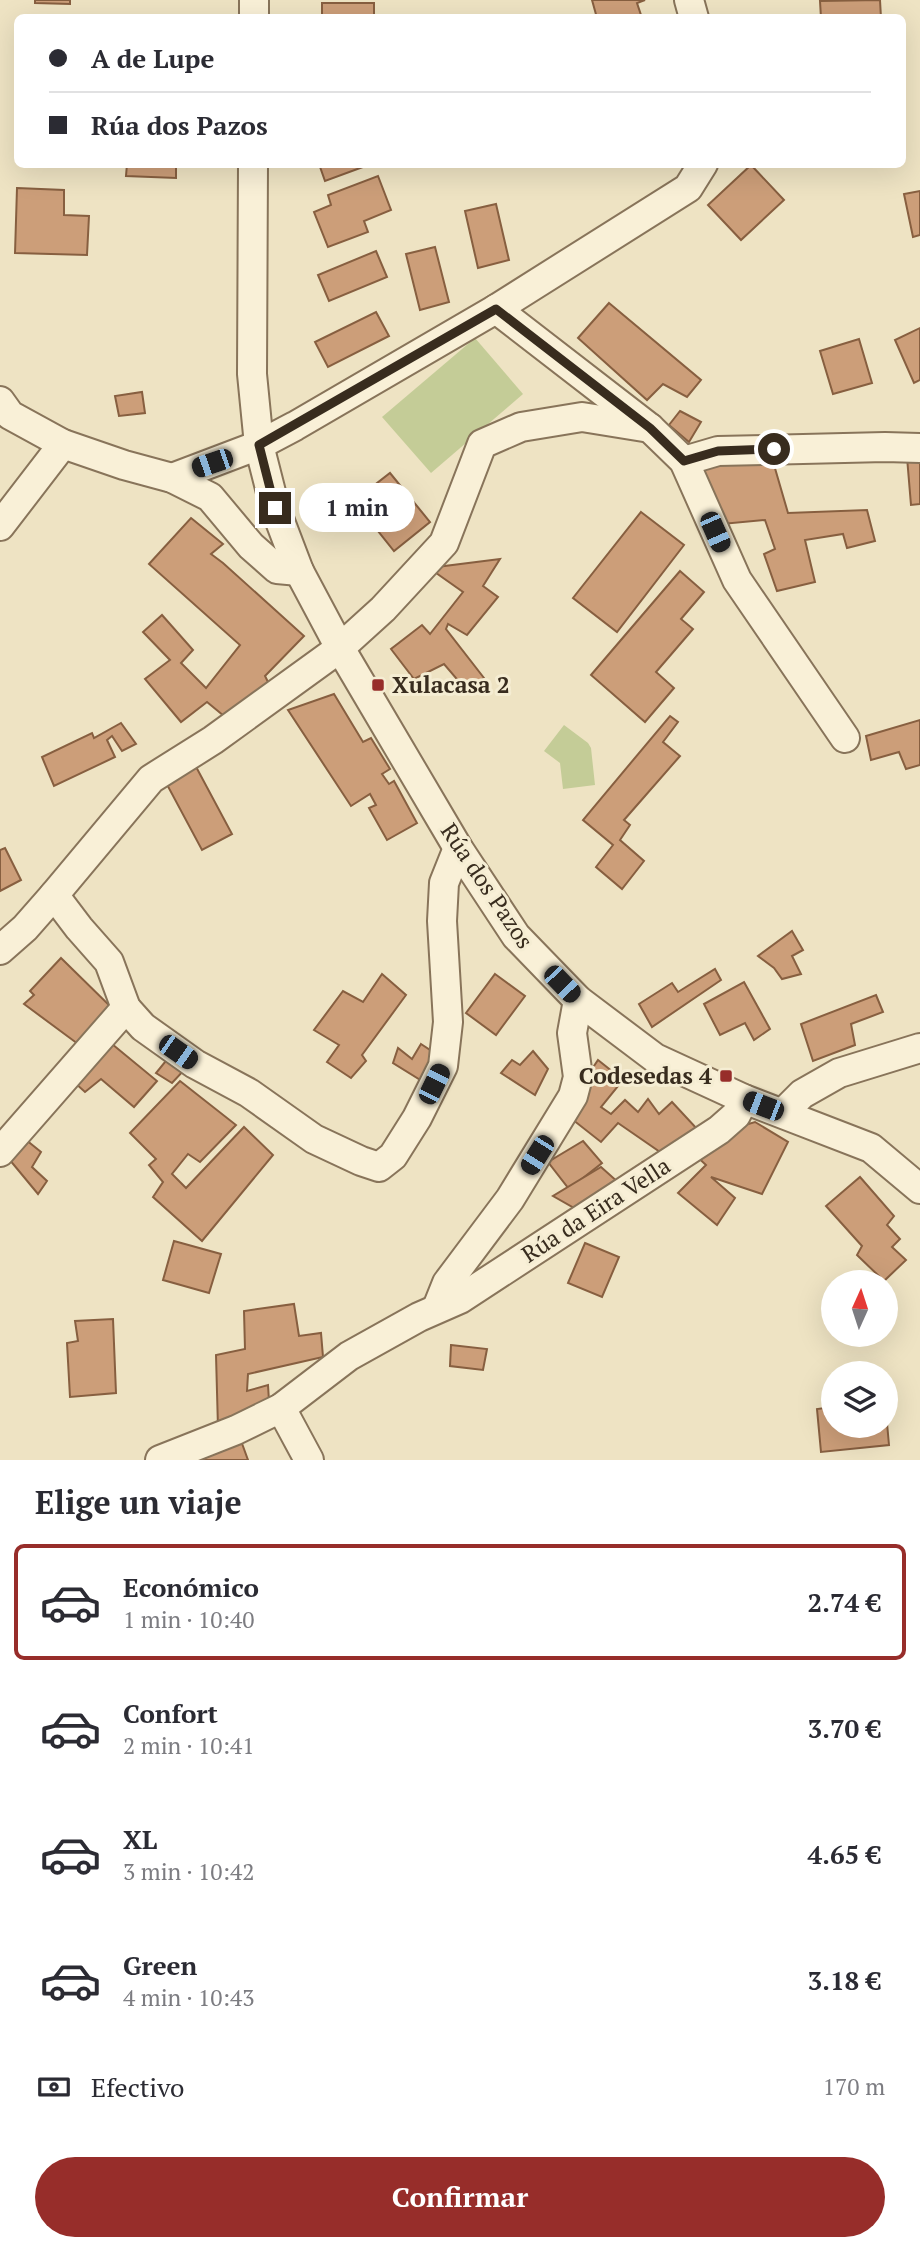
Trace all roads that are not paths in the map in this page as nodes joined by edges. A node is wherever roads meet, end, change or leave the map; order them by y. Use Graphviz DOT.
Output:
graph roads {
  1 [pos="253,168"];
  2 [pos="700,168"];
  3 [pos="496,309"];
  4 [pos="0,401"];
  5 [pos="650,428"];
  6 [pos="63,444"];
  7 [pos="259,445"];
  8 [pos="920,448"];
  9 [pos="684,461"];
  10 [pos="172,478"];
  11 [pos="0,526"];
  12 [pos="299,570"];
  13 [pos="340,648"];
  14 [pos="845,738"];
  15 [pos="458,848"];
  16 [pos="54,895"];
  17 [pos="0,950"];
  18 [pos="578,1000"];
  19 [pos="126,1008"];
  20 [pos="920,1048"];
  21 [pos="744,1099"];
  22 [pos="783,1113"];
  23 [pos="0,1152"];
  24 [pos="920,1189"];
  25 [pos="437,1308"];
  26 [pos="281,1408"];
  27 [pos="160,1460"];
  28 [pos="309,1460"];
  1 -- 7 [label="street, Rúa dos Pazos"];
  2 -- 3 [label="street"];
  3 -- 5 [label="street"];
  3 -- 7 [label="street"];
  4 -- 6 [label="street"];
  5 -- 9 [label="street"];
  5 -- 13 [label="street"];
  6 -- 10 [label="street"];
  6 -- 11 [label="street"];
  7 -- 10 [label="street"];
  7 -- 12 [label="street, Rúa dos Pazos"];
  8 -- 9 [label="street"];
  9 -- 14 [label="street"];
  10 -- 12 [label="street"];
  12 -- 13 [label="street, Rúa dos Pazos"];
  13 -- 15 [label="street, Rúa dos Pazos"];
  13 -- 16 [label="street"];
  15 -- 18 [label="street, Rúa dos Pazos"];
  15 -- 19 [label="street"];
  16 -- 17 [label="street"];
  16 -- 19 [label="street"];
  18 -- 21 [label="street, Rúa dos Pazos"];
  18 -- 25 [label="street, Rúa da Eira Vella"];
  19 -- 23 [label="street"];
  20 -- 22 [label="street"];
  21 -- 22 [label="street, Rúa dos Pazos"];
  21 -- 25 [label="street, Rúa da Eira Vella"];
  22 -- 24 [label="street, Rúa dos Pazos"];
  25 -- 26 [label="street, Rúa da Eira Vella"];
  26 -- 27 [label="street, Rúa da Eira Vella"];
  26 -- 28 [label="street"];
}
